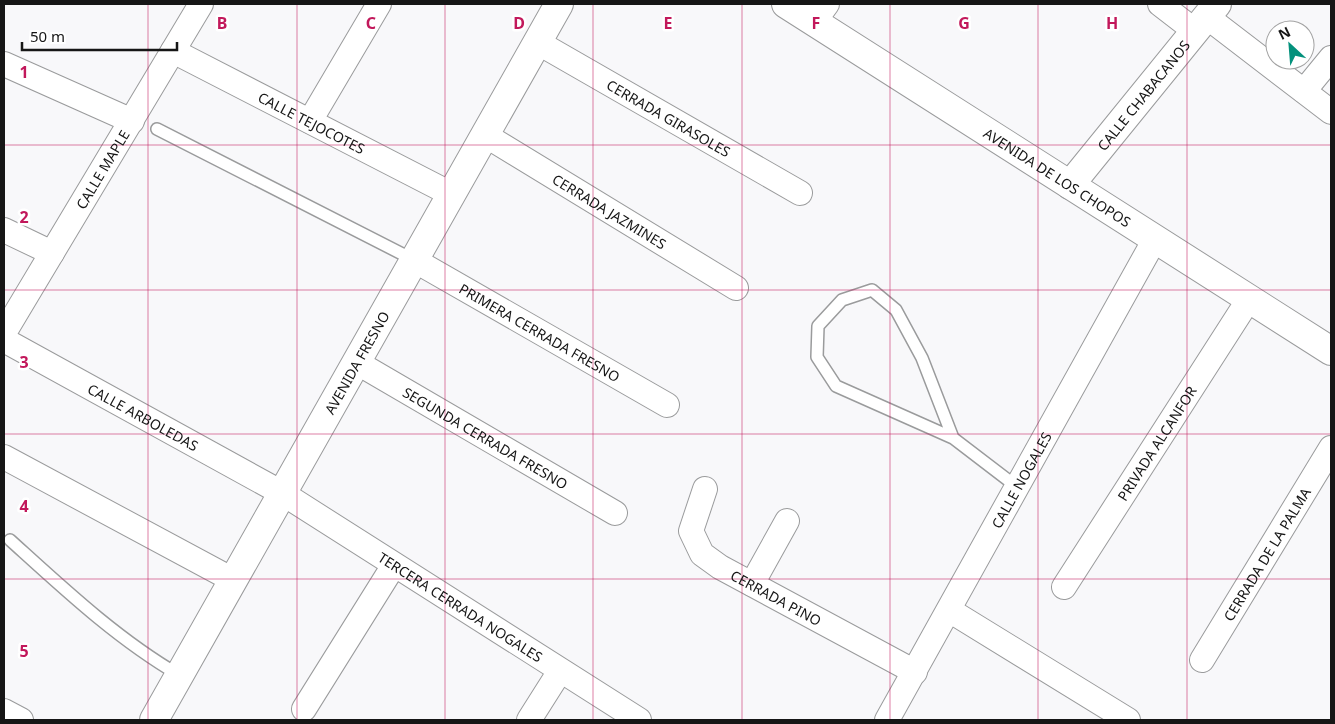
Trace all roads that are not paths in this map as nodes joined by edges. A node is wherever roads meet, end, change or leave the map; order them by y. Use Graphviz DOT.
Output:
graph roads {
  1 [pos="201,4"];
  2 [pos="379,4"];
  3 [pos="559,4"];
  4 [pos="786,4"];
  5 [pos="1160,4"];
  6 [pos="820,13"];
  7 [pos="1206,17"];
  8 [pos="538,42"];
  9 [pos="173,52"];
  10 [pos="1331,58"];
  11 [pos="4,64"];
  12 [pos="1304,91"];
  13 [pos="1331,112"];
  14 [pos="132,121"];
  15 [pos="310,121"];
  16 [pos="157,129"];
  17 [pos="485,135"];
  18 [pos="1070,185"];
  19 [pos="800,193"];
  20 [pos="451,194"];
  21 [pos="4,230"];
  22 [pos="1155,239"];
  23 [pos="52,253"];
  24 [pos="414,260"];
  25 [pos="736,288"];
  26 [pos="1249,299"];
  27 [pos="4,333"];
  28 [pos="4,340"];
  29 [pos="1331,351"];
  30 [pos="356,362"];
  31 [pos="666,405"];
  32 [pos="953,438"];
  33 [pos="1331,448"];
  34 [pos="4,457"];
  35 [pos="1017,487"];
  36 [pos="705,489"];
  37 [pos="282,494"];
  38 [pos="615,513"];
  39 [pos="787,521"];
  40 [pos="10,540"];
  41 [pos="394,565"];
  42 [pos="233,580"];
  43 [pos="752,584"];
  44 [pos="1064,587"];
  45 [pos="949,610"];
  46 [pos="1202,660"];
  47 [pos="560,671"];
  48 [pos="914,672"];
  49 [pos="179,675"];
  50 [pos="304,709"];
  51 [pos="4,711"];
  52 [pos="21,720"];
  53 [pos="154,720"];
  54 [pos="529,720"];
  55 [pos="639,720"];
  56 [pos="888,720"];
  57 [pos="1128,720"];
  1 -- 9 [label="street, CALLE MAPLE"];
  2 -- 15 [label="street"];
  3 -- 8 [label="street, AVENIDA FRESNO"];
  4 -- 6 [label="street, AVENIDA DE LOS CHOPOS"];
  5 -- 7 [label="street"];
  6 -- 18 [label="street, AVENIDA DE LOS CHOPOS"];
  7 -- 12 [label="street"];
  7 -- 18 [label="street, CALLE CHABACANOS"];
  8 -- 17 [label="street, AVENIDA FRESNO"];
  8 -- 19 [label="street, CERRADA GIRASOLES"];
  9 -- 14 [label="street, CALLE MAPLE"];
  9 -- 15 [label="street, CALLE TEJOCOTES"];
  10 -- 12 [label="street"];
  11 -- 14 [label="street"];
  12 -- 13 [label="street"];
  14 -- 23 [label="street, CALLE MAPLE"];
  15 -- 20 [label="street, CALLE TEJOCOTES"];
  16 -- 24 [label="lane"];
  17 -- 20 [label="street, AVENIDA FRESNO"];
  17 -- 25 [label="street, CERRADA JAZMINES"];
  18 -- 22 [label="street, AVENIDA DE LOS CHOPOS"];
  20 -- 24 [label="street, AVENIDA FRESNO"];
  21 -- 23 [label="street"];
  22 -- 26 [label="street, AVENIDA DE LOS CHOPOS"];
  22 -- 35 [label="street, CALLE NOGALES"];
  23 -- 27 [label="street, CALLE MAPLE"];
  24 -- 30 [label="street, AVENIDA FRESNO"];
  24 -- 31 [label="street, PRIMERA CERRADA FRESNO"];
  26 -- 29 [label="street, AVENIDA DE LOS CHOPOS"];
  26 -- 44 [label="street, PRIVADA ALCANFOR"];
  28 -- 37 [label="street, CALLE ARBOLEDAS"];
  30 -- 37 [label="street, AVENIDA FRESNO"];
  30 -- 38 [label="street, SEGUNDA CERRADA FRESNO"];
  32 -- 32 [label="lane"];
  32 -- 35 [label="lane"];
  33 -- 46 [label="street, CERRADA DE LA PALMA"];
  34 -- 42 [label="street"];
  35 -- 45 [label="street, CALLE NOGALES"];
  36 -- 43 [label="street, CERRADA PINO"];
  37 -- 41 [label="street, TERCERA CERRADA NOGALES"];
  37 -- 42 [label="street, AVENIDA FRESNO"];
  39 -- 43 [label="street"];
  40 -- 49 [label="lane"];
  41 -- 47 [label="street, TERCERA CERRADA NOGALES"];
  41 -- 50 [label="street"];
  42 -- 49 [label="street, AVENIDA FRESNO"];
  43 -- 48 [label="street, CERRADA PINO"];
  45 -- 48 [label="street, CALLE NOGALES"];
  45 -- 57 [label="street"];
  47 -- 54 [label="street"];
  47 -- 55 [label="street, TERCERA CERRADA NOGALES"];
  48 -- 56 [label="street, CALLE NOGALES"];
  49 -- 53 [label="street, AVENIDA FRESNO"];
  51 -- 52 [label="street"];
}
